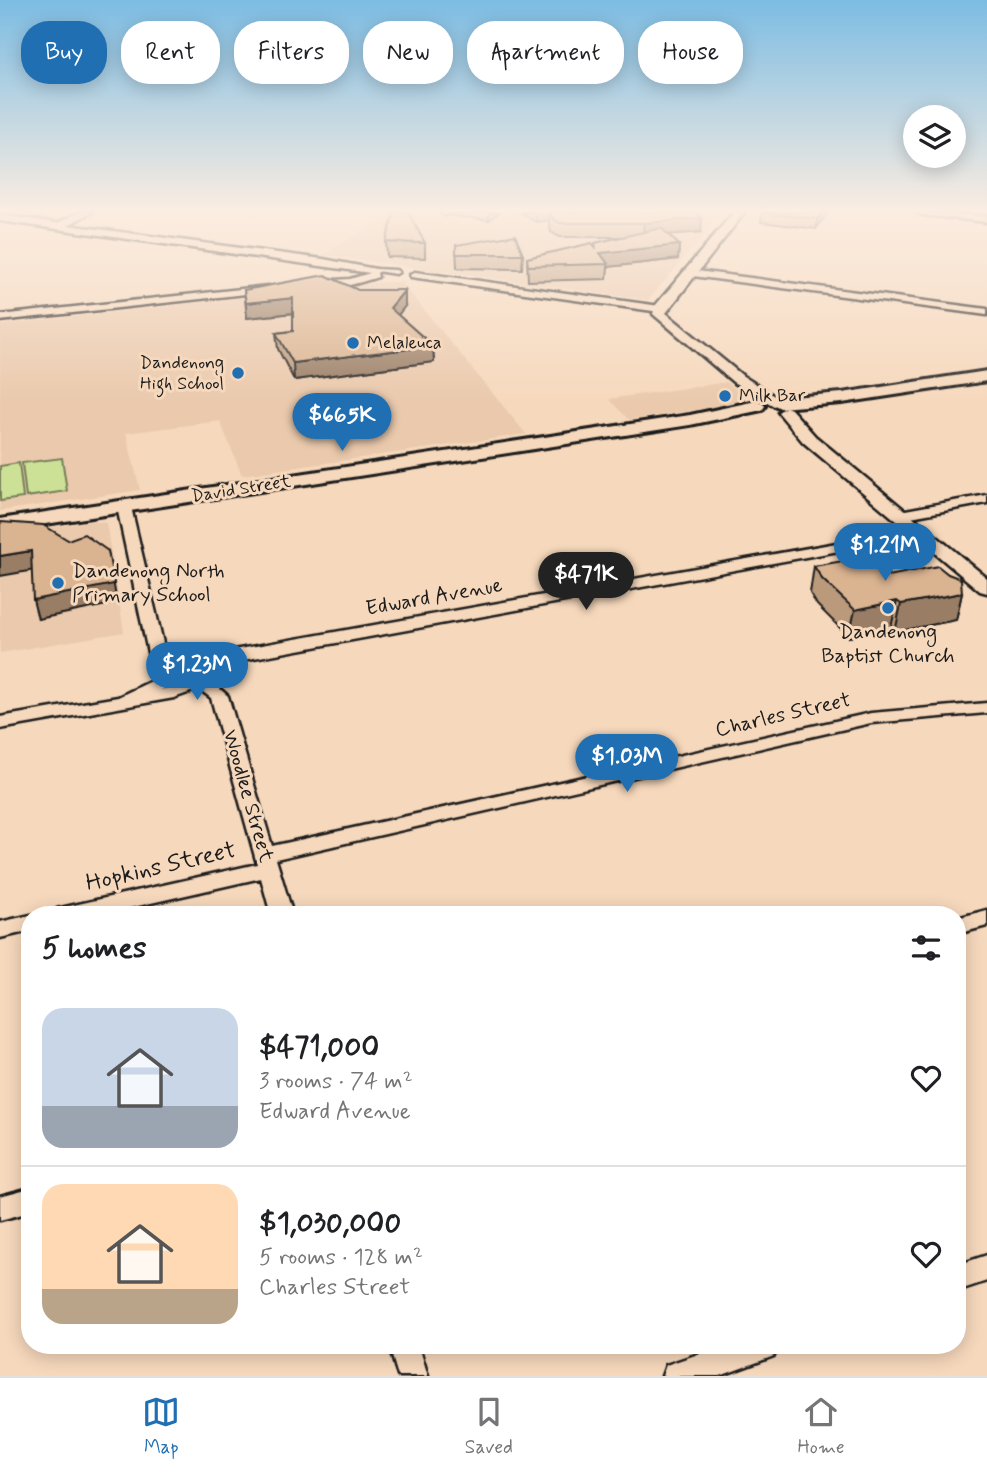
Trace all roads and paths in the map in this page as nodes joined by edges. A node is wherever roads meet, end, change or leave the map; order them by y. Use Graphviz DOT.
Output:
graph roads {
  1 [pos="351,276"];
  2 [pos="371,276"];
  3 [pos="424,276"];
  4 [pos="688,276"];
  5 [pos="707,276"];
  6 [pos="322,283"];
  7 [pos="309,284"];
  8 [pos="283,287"];
  9 [pos="660,309"];
  10 [pos="987,312"];
  11 [pos="0,318"];
  12 [pos="987,376"];
  13 [pos="772,408"];
  14 [pos="987,499"];
  15 [pos="124,507"];
  16 [pos="900,515"];
  17 [pos="0,525"];
  18 [pos="921,532"];
  19 [pos="987,587"];
  20 [pos="244,655"];
  21 [pos="178,674"];
  22 [pos="200,683"];
  23 [pos="126,699"];
  24 [pos="987,708"];
  25 [pos="0,723"];
  26 [pos="266,862"];
  27 [pos="99,906"];
  28 [pos="279,906"];
  29 [pos="987,918"];
  30 [pos="966,924"];
  31 [pos="21,925"];
  32 [pos="0,930"];
  33 [pos="21,1202"];
  34 [pos="0,1208"];
  35 [pos="987,1268"];
  36 [pos="966,1275"];
  37 [pos="406,1354"];
  38 [pos="741,1354"];
  39 [pos="413,1376"];
  40 [pos="677,1376"];
  1 -- 6 [label="street"];
  2 -- 6 [label="street"];
  3 -- 9 [label="street"];
  4 -- 9 [label="street"];
  5 -- 10 [label="street"];
  6 -- 7 [label="street"];
  8 -- 11 [label="street"];
  9 -- 13 [label="street"];
  12 -- 13 [label="main road, David Street"];
  13 -- 15 [label="main road, David Street"];
  13 -- 16 [label="street"];
  14 -- 16 [label="street"];
  15 -- 17 [label="main road, David Street"];
  15 -- 21 [label="street, Woodlee Street"];
  16 -- 18 [label="street"];
  18 -- 19 [label="street"];
  18 -- 20 [label="street, Edward Avenue"];
  20 -- 21 [label="street, Edward Avenue"];
  20 -- 22 [label="street, Edward Avenue"];
  21 -- 22 [label="street, Woodlee Street"];
  21 -- 23 [label="street, Edward Avenue"];
  22 -- 23 [label="street, Edward Avenue"];
  22 -- 26 [label="street, Woodlee Street"];
  23 -- 25 [label="street, Edward Avenue"];
  24 -- 26 [label="street, Charles Street"];
  26 -- 27 [label="street, Hopkins Street"];
  26 -- 28 [label="street, Woodlee Street"];
  29 -- 30 [label="street"];
  31 -- 32 [label="street"];
  33 -- 34 [label="street"];
  35 -- 36 [label="street"];
  37 -- 39 [label="street"];
  38 -- 40 [label="street"];
}
